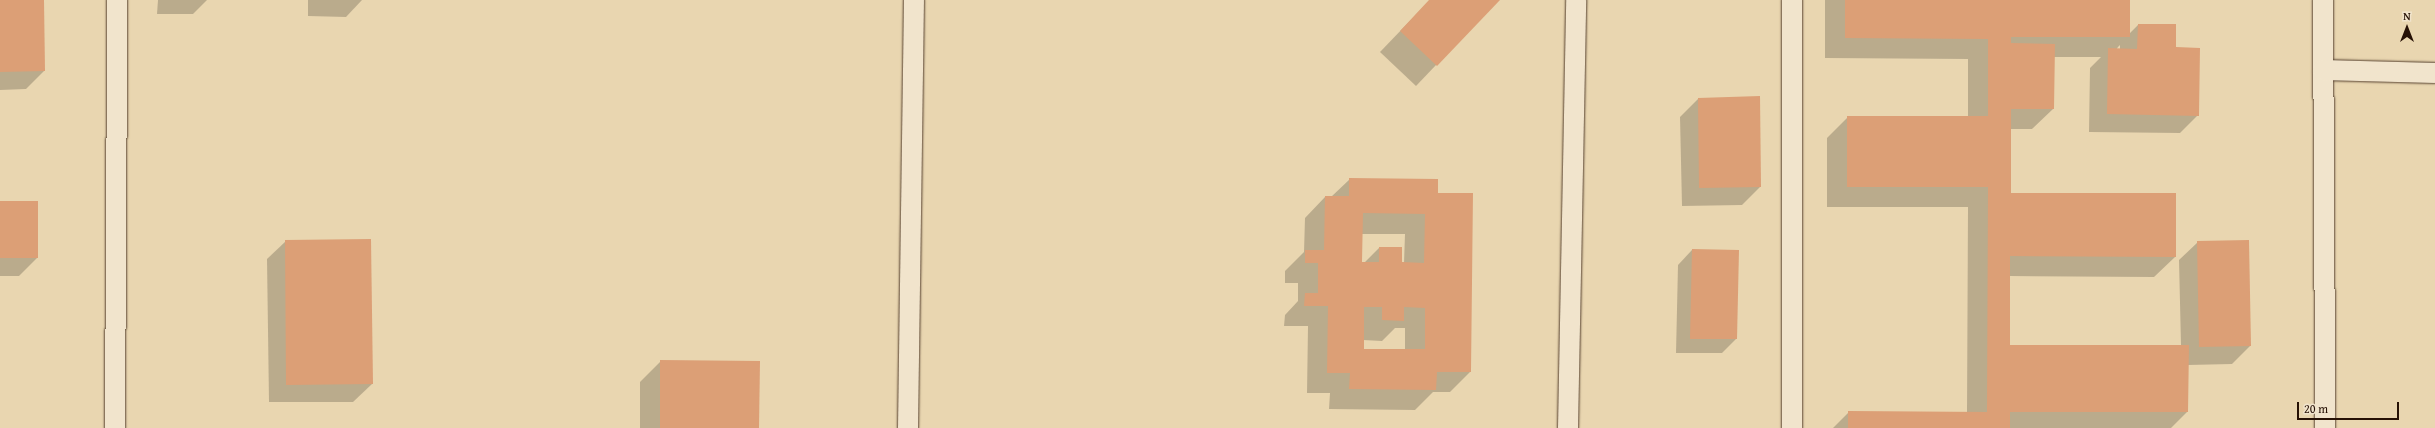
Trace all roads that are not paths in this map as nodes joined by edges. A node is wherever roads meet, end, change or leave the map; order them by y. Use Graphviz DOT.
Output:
graph roads {
  1 [pos="117,0"];
  2 [pos="914,0"];
  3 [pos="1576,0"];
  4 [pos="1792,0"];
  5 [pos="2323,0"];
  6 [pos="2323,70"];
  7 [pos="2435,73"];
  8 [pos="115,428"];
  9 [pos="908,428"];
  10 [pos="1568,428"];
  11 [pos="1792,428"];
  12 [pos="2325,428"];
  1 -- 8 [label="lane"];
  2 -- 9 [label="lane"];
  3 -- 10 [label="lane"];
  4 -- 11 [label="lane"];
  5 -- 6 [label="lane"];
  6 -- 7 [label="lane"];
  6 -- 12 [label="lane"];
}
